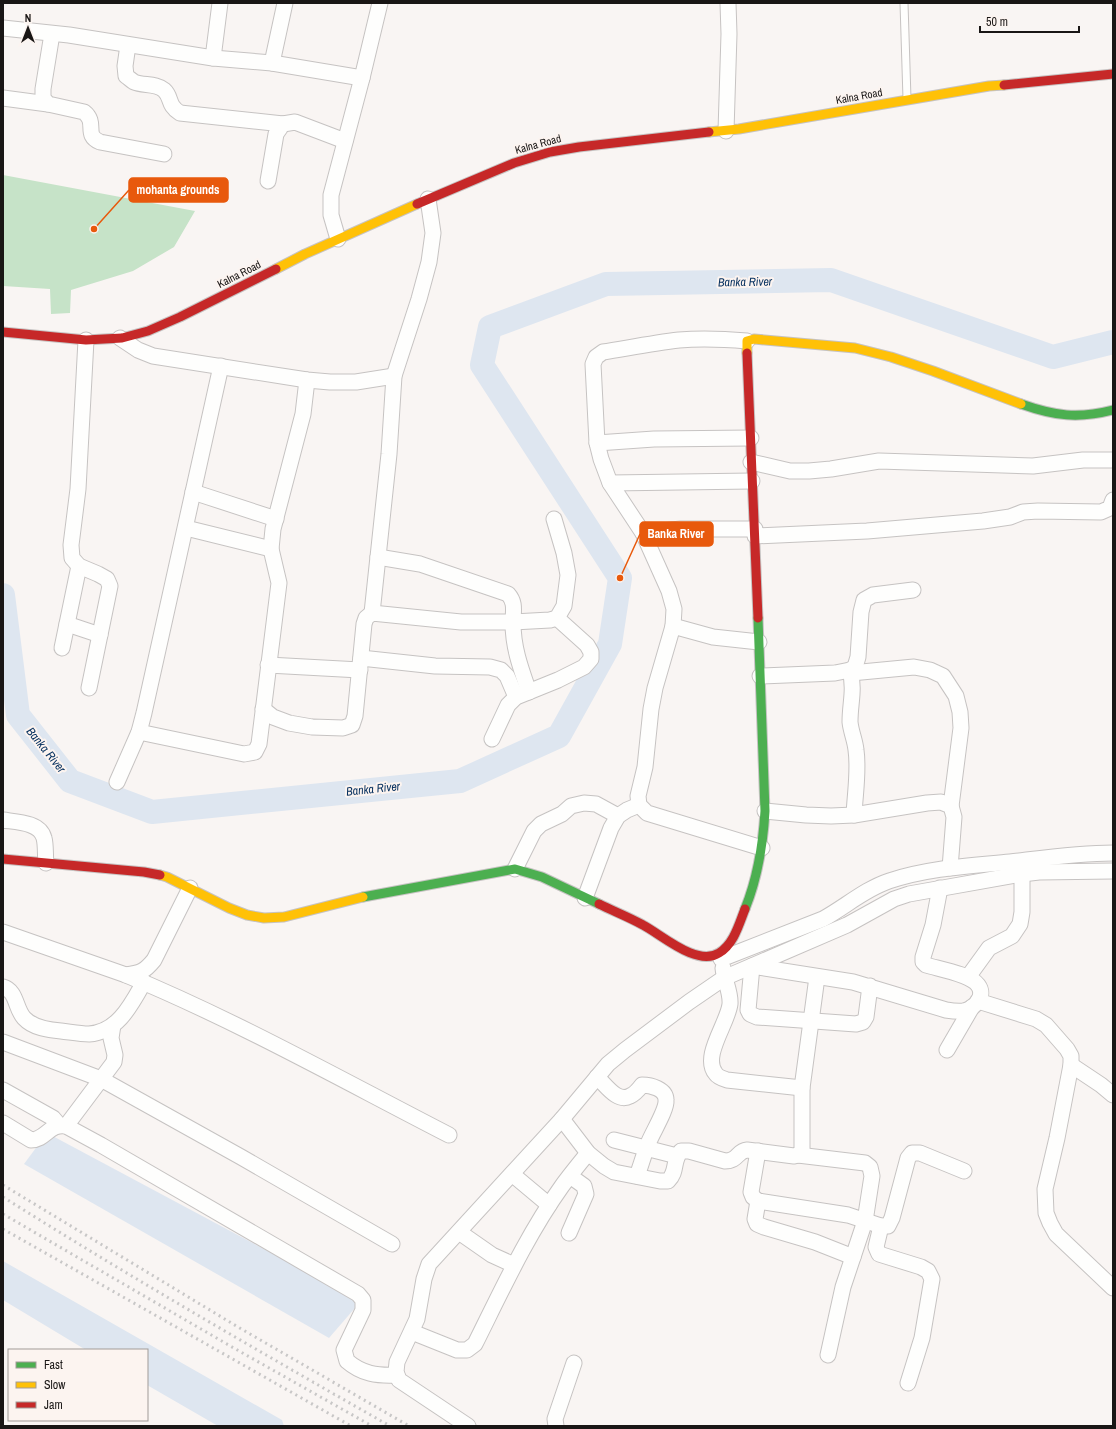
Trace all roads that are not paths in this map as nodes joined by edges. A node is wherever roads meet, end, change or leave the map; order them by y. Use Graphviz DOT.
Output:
graph roads {
  1 [pos="220,3"];
  2 [pos="285,3"];
  3 [pos="380,3"];
  4 [pos="728,3"];
  5 [pos="904,3"];
  6 [pos="3,28"];
  7 [pos="52,34"];
  8 [pos="128,44"];
  9 [pos="213,58"];
  10 [pos="272,63"];
  11 [pos="1113,74"];
  12 [pos="362,78"];
  13 [pos="3,98"];
  14 [pos="907,100"];
  15 [pos="48,104"];
  16 [pos="283,124"];
  17 [pos="726,131"];
  18 [pos="345,141"];
  19 [pos="164,154"];
  20 [pos="268,182"];
  21 [pos="428,199"];
  22 [pos="338,239"];
  23 [pos="3,332"];
  24 [pos="120,338"];
  25 [pos="86,340"];
  26 [pos="747,341"];
  27 [pos="221,366"];
  28 [pos="394,376"];
  29 [pos="307,380"];
  30 [pos="1113,410"];
  31 [pos="751,438"];
  32 [pos="597,443"];
  33 [pos="1113,460"];
  34 [pos="751,462"];
  35 [pos="752,481"];
  36 [pos="610,483"];
  37 [pos="194,492"];
  38 [pos="1113,500"];
  39 [pos="276,519"];
  40 [pos="554,519"];
  41 [pos="186,528"];
  42 [pos="755,532"];
  43 [pos="643,533"];
  44 [pos="271,549"];
  45 [pos="378,557"];
  46 [pos="79,566"];
  47 [pos="913,590"];
  48 [pos="372,613"];
  49 [pos="557,618"];
  50 [pos="513,622"];
  51 [pos="67,624"];
  52 [pos="673,626"];
  53 [pos="100,635"];
  54 [pos="759,642"];
  55 [pos="62,648"];
  56 [pos="360,664"];
  57 [pos="268,665"];
  58 [pos="850,671"];
  59 [pos="760,676"];
  60 [pos="89,688"];
  61 [pos="523,694"];
  62 [pos="263,709"];
  63 [pos="139,732"];
  64 [pos="492,739"];
  65 [pos="117,782"];
  66 [pos="639,804"];
  67 [pos="951,806"];
  68 [pos="765,811"];
  69 [pos="854,815"];
  70 [pos="618,816"];
  71 [pos="3,820"];
  72 [pos="762,848"];
  73 [pos="1113,853"];
  74 [pos="3,859"];
  75 [pos="46,863"];
  76 [pos="950,868"];
  77 [pos="515,869"];
  78 [pos="1113,871"];
  79 [pos="1022,874"];
  80 [pos="190,888"];
  81 [pos="940,888"];
  82 [pos="585,898"];
  83 [pos="3,932"];
  84 [pos="721,956"];
  85 [pos="752,966"];
  86 [pos="126,975"];
  87 [pos="817,977"];
  88 [pos="968,977"];
  89 [pos="724,978"];
  90 [pos="144,982"];
  91 [pos="3,986"];
  92 [pos="870,986"];
  93 [pos="975,1004"];
  94 [pos="812,1021"];
  95 [pos="114,1025"];
  96 [pos="3,1042"];
  97 [pos="947,1050"];
  98 [pos="1071,1065"];
  99 [pos="598,1077"];
  100 [pos="101,1079"];
  101 [pos="802,1088"];
  102 [pos="3,1090"];
  103 [pos="1113,1095"];
  104 [pos="562,1118"];
  105 [pos="3,1123"];
  106 [pos="63,1126"];
  107 [pos="449,1135"];
  108 [pos="614,1140"];
  109 [pos="647,1148"];
  110 [pos="758,1151"];
  111 [pos="588,1153"];
  112 [pos="798,1155"];
  113 [pos="677,1156"];
  114 [pos="964,1171"];
  115 [pos="512,1174"];
  116 [pos="570,1176"];
  117 [pos="637,1176"];
  118 [pos="758,1200"];
  119 [pos="549,1205"];
  120 [pos="865,1221"];
  121 [pos="881,1226"];
  122 [pos="459,1232"];
  123 [pos="569,1233"];
  124 [pos="392,1244"];
  125 [pos="854,1258"];
  126 [pos="514,1265"];
  127 [pos="1113,1288"];
  128 [pos="412,1332"];
  129 [pos="828,1355"];
  130 [pos="574,1363"];
  131 [pos="397,1375"];
  132 [pos="908,1383"];
  133 [pos="468,1426"];
  134 [pos="556,1426"];
  1 -- 9 [label="street"];
  2 -- 10 [label="street"];
  3 -- 12 [label="street"];
  4 -- 17 [label="street"];
  5 -- 14 [label="lane"];
  6 -- 7 [label="street"];
  7 -- 8 [label="street"];
  7 -- 15 [label="street"];
  8 -- 9 [label="street"];
  8 -- 16 [label="street"];
  9 -- 10 [label="street"];
  10 -- 12 [label="street"];
  11 -- 14 [label="street, Kalna Road"];
  12 -- 18 [label="street"];
  13 -- 15 [label="street"];
  14 -- 17 [label="street, Kalna Road"];
  15 -- 19 [label="street"];
  16 -- 18 [label="street"];
  16 -- 20 [label="street"];
  17 -- 21 [label="street, Kalna Road"];
  18 -- 22 [label="street"];
  21 -- 22 [label="street, Kalna Road"];
  21 -- 28 [label="street"];
  22 -- 24 [label="street, Kalna Road"];
  23 -- 25 [label="street, Kalna Road"];
  24 -- 25 [label="street, Kalna Road"];
  24 -- 27 [label="street"];
  25 -- 46 [label="street"];
  26 -- 30 [label="street"];
  26 -- 31 [label="street"];
  26 -- 32 [label="street"];
  27 -- 29 [label="street"];
  27 -- 37 [label="street"];
  28 -- 29 [label="street"];
  28 -- 45 [label="street"];
  29 -- 39 [label="street"];
  31 -- 32 [label="street"];
  31 -- 34 [label="street"];
  32 -- 36 [label="street"];
  33 -- 34 [label="street"];
  34 -- 35 [label="street"];
  35 -- 36 [label="street"];
  35 -- 42 [label="street"];
  36 -- 43 [label="street"];
  37 -- 39 [label="street"];
  37 -- 41 [label="street"];
  38 -- 42 [label="street"];
  39 -- 44 [label="street"];
  40 -- 49 [label="street"];
  41 -- 44 [label="street"];
  41 -- 63 [label="street"];
  42 -- 43 [label="street"];
  42 -- 54 [label="street"];
  43 -- 52 [label="street"];
  44 -- 57 [label="street"];
  45 -- 48 [label="street"];
  45 -- 50 [label="street"];
  46 -- 51 [label="street"];
  46 -- 53 [label="street"];
  47 -- 58 [label="street"];
  48 -- 50 [label="street"];
  48 -- 56 [label="street"];
  49 -- 50 [label="street"];
  49 -- 61 [label="street"];
  50 -- 61 [label="street"];
  51 -- 53 [label="street"];
  51 -- 55 [label="street"];
  52 -- 54 [label="street"];
  52 -- 66 [label="street"];
  53 -- 60 [label="street"];
  54 -- 59 [label="street"];
  56 -- 57 [label="street"];
  56 -- 61 [label="street"];
  56 -- 62 [label="street"];
  57 -- 62 [label="street"];
  58 -- 59 [label="street"];
  58 -- 67 [label="street"];
  58 -- 69 [label="street"];
  59 -- 68 [label="street"];
  61 -- 64 [label="street"];
  62 -- 63 [label="street"];
  63 -- 65 [label="street"];
  66 -- 70 [label="street"];
  66 -- 72 [label="street"];
  67 -- 69 [label="street"];
  67 -- 76 [label="street"];
  68 -- 69 [label="street"];
  68 -- 72 [label="street"];
  70 -- 77 [label="street"];
  70 -- 82 [label="street"];
  71 -- 75 [label="street"];
  72 -- 84 [label="street"];
  73 -- 76 [label="street"];
  74 -- 75 [label="street"];
  75 -- 80 [label="street"];
  76 -- 84 [label="street"];
  77 -- 80 [label="street"];
  77 -- 82 [label="street"];
  78 -- 79 [label="street"];
  79 -- 81 [label="street"];
  79 -- 88 [label="street"];
  80 -- 86 [label="street"];
  81 -- 85 [label="street"];
  81 -- 88 [label="street"];
  82 -- 84 [label="street"];
  83 -- 86 [label="street"];
  84 -- 89 [label="street"];
  85 -- 87 [label="street"];
  85 -- 89 [label="street"];
  85 -- 94 [label="street"];
  86 -- 90 [label="street"];
  87 -- 92 [label="street"];
  87 -- 94 [label="street"];
  88 -- 93 [label="street"];
  89 -- 99 [label="street"];
  89 -- 101 [label="street"];
  90 -- 95 [label="street"];
  90 -- 107 [label="street"];
  91 -- 95 [label="street"];
  92 -- 93 [label="street"];
  92 -- 94 [label="street"];
  93 -- 97 [label="street"];
  93 -- 98 [label="street"];
  94 -- 101 [label="street"];
  95 -- 100 [label="street"];
  96 -- 100 [label="street"];
  98 -- 103 [label="street"];
  98 -- 127 [label="street"];
  99 -- 104 [label="street"];
  99 -- 109 [label="street"];
  100 -- 106 [label="street"];
  100 -- 124 [label="street"];
  101 -- 112 [label="street"];
  102 -- 106 [label="street"];
  104 -- 111 [label="street"];
  104 -- 115 [label="street"];
  105 -- 106 [label="street"];
  106 -- 131 [label="street"];
  108 -- 109 [label="street"];
  109 -- 113 [label="street"];
  109 -- 117 [label="street"];
  110 -- 112 [label="street"];
  110 -- 113 [label="street"];
  110 -- 118 [label="street"];
  111 -- 116 [label="street"];
  111 -- 117 [label="street"];
  112 -- 120 [label="street"];
  113 -- 117 [label="street"];
  114 -- 121 [label="street"];
  115 -- 119 [label="street"];
  115 -- 122 [label="street"];
  116 -- 119 [label="street"];
  116 -- 123 [label="street"];
  118 -- 120 [label="street"];
  118 -- 125 [label="street"];
  119 -- 126 [label="street"];
  120 -- 121 [label="street"];
  120 -- 125 [label="street"];
  121 -- 132 [label="street"];
  122 -- 126 [label="street"];
  122 -- 128 [label="street"];
  125 -- 129 [label="street"];
  126 -- 128 [label="street"];
  128 -- 131 [label="street"];
  130 -- 134 [label="street"];
  131 -- 133 [label="street"];
}
